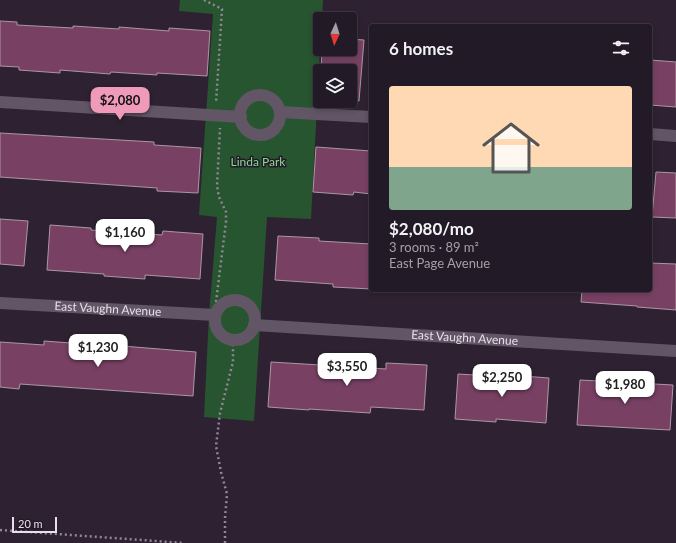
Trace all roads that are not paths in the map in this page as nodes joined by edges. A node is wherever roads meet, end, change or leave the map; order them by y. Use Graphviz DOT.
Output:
graph roads {
  1 [pos="0,102"];
  2 [pos="280,112"];
  3 [pos="241,117"];
  4 [pos="369,117"];
  5 [pos="652,134"];
  6 [pos="676,136"];
  7 [pos="0,303"];
  8 [pos="218,311"];
  9 [pos="254,325"];
  10 [pos="676,351"];
  1 -- 3 [label="street"];
  2 -- 3 [label="street"];
  2 -- 3 [label="street"];
  2 -- 4 [label="street"];
  5 -- 6 [label="street"];
  7 -- 8 [label="street, East Vaughn Avenue"];
  8 -- 9 [label="street"];
  8 -- 9 [label="street"];
  9 -- 10 [label="street, East Vaughn Avenue"];
}
